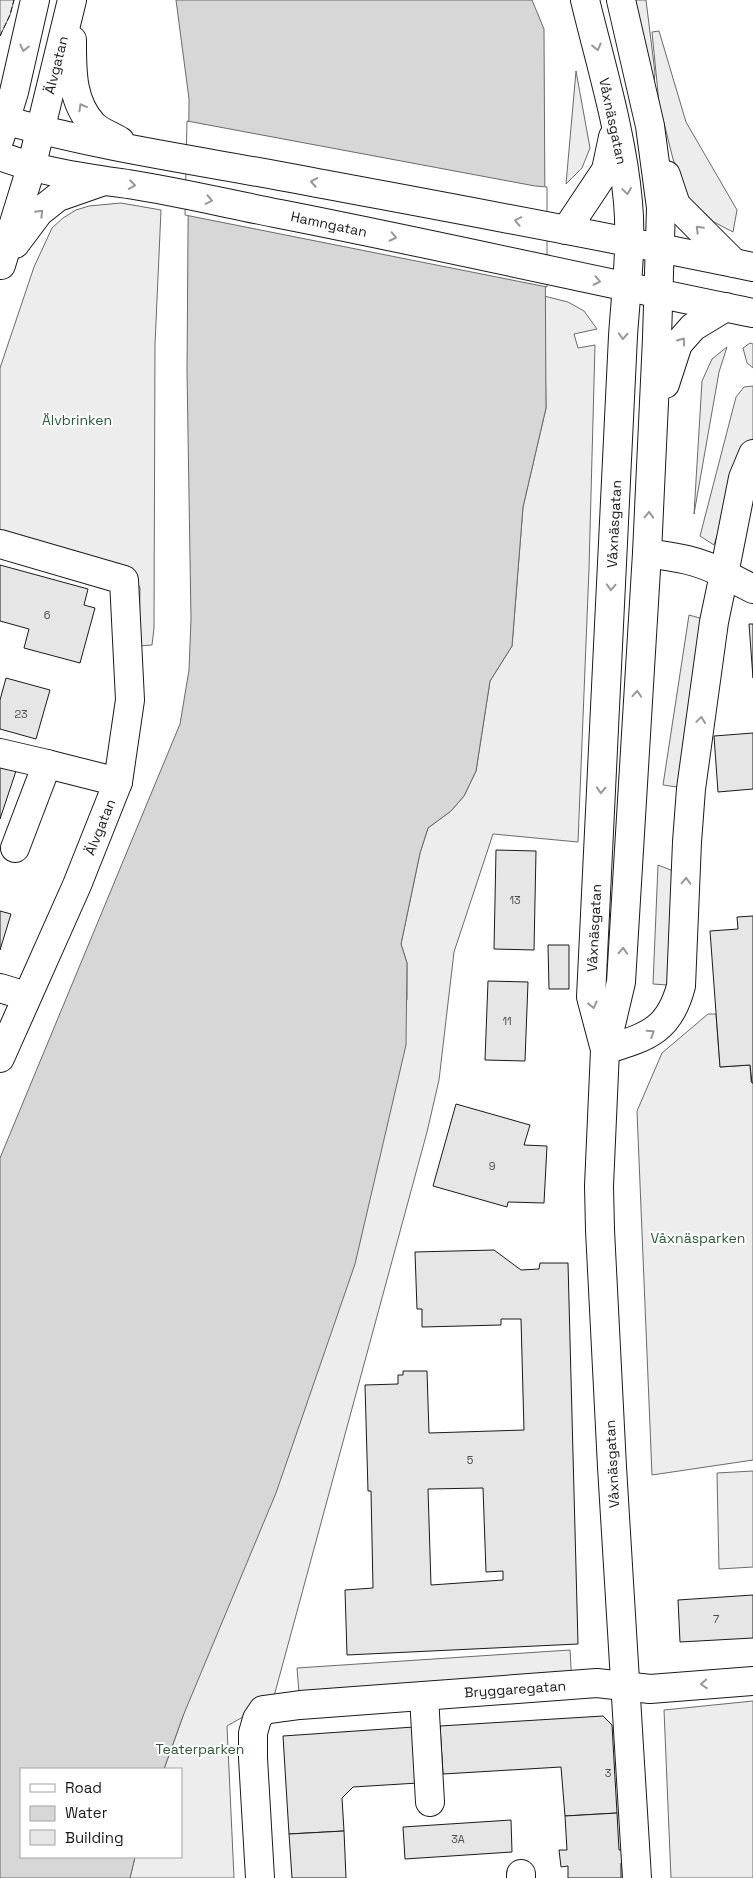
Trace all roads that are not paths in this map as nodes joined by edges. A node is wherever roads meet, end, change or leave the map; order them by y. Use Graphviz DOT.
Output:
graph roads {
  1 [pos="35,0"];
  2 [pos="73,0"];
  3 [pos="585,0"];
  4 [pos="621,0"];
  5 [pos="616,126"];
  6 [pos="650,126"];
  7 [pos="40,130"];
  8 [pos="4,138"];
  9 [pos="132,148"];
  10 [pos="31,168"];
  11 [pos="102,182"];
  12 [pos="566,230"];
  13 [pos="630,243"];
  14 [pos="660,248"];
  15 [pos="743,265"];
  16 [pos="0,267"];
  17 [pos="626,287"];
  18 [pos="659,294"];
  19 [pos="726,307"];
  20 [pos="753,313"];
  21 [pos="654,419"];
  22 [pos="753,454"];
  23 [pos="0,544"];
  24 [pos="647,553"];
  25 [pos="724,574"];
  26 [pos="753,589"];
  27 [pos="0,753"];
  28 [pos="47,764"];
  29 [pos="118,782"];
  30 [pos="15,848"];
  31 [pos="0,988"];
  32 [pos="26,996"];
  33 [pos="605,1050"];
  34 [pos="0,1058"];
  35 [pos="753,1681"];
  36 [pos="626,1687"];
  37 [pos="424,1696"];
  38 [pos="430,1802"];
  39 [pos="260,1878"];
  40 [pos="637,1878"];
  1 -- 8 [label="street, one-way"];
  2 -- 7 [label="street, Älvgatan"];
  9 -- 2 [label="street, one-way"];
  3 -- 5 [label="street, Våxnäsgatan, one-way"];
  4 -- 6 [label="street, Våxnäsgatan"];
  5 -- 12 [label="street"];
  5 -- 13 [label="street, Våxnäsgatan, one-way"];
  6 -- 14 [label="street, Våxnäsgatan"];
  15 -- 6 [label="street, one-way"];
  7 -- 8 [label="street"];
  7 -- 9 [label="street"];
  7 -- 10 [label="street, Älvgatan"];
  8 -- 10 [label="street, Hamngatan"];
  12 -- 9 [label="street, one-way"];
  10 -- 11 [label="street, Hamngatan"];
  10 -- 16 [label="street, Älvgatan"];
  16 -- 11 [label="street, one-way"];
  11 -- 17 [label="street, Hamngatan, one-way"];
  12 -- 13 [label="street"];
  13 -- 14 [label="street"];
  13 -- 17 [label="street, Våxnäsgatan"];
  14 -- 15 [label="street"];
  14 -- 18 [label="street, Våxnäsgatan"];
  17 -- 18 [label="street, Hamngatan"];
  17 -- 33 [label="street, Våxnäsgatan, one-way"];
  18 -- 19 [label="street, Hamngatan"];
  18 -- 21 [label="street, Våxnäsgatan"];
  19 -- 20 [label="street, Hamngatan"];
  21 -- 19 [label="street, one-way"];
  24 -- 21 [label="street, Våxnäsgatan, one-way"];
  22 -- 25 [label="street"];
  23 -- 29 [label="street, Älvgatan"];
  24 -- 25 [label="street"];
  33 -- 24 [label="street, Våxnäsgatan, one-way"];
  25 -- 26 [label="street"];
  33 -- 25 [label="street, one-way"];
  27 -- 28 [label="street"];
  28 -- 29 [label="street"];
  28 -- 30 [label="street"];
  29 -- 32 [label="street, Älvgatan"];
  31 -- 32 [label="street"];
  32 -- 34 [label="street, Älvgatan"];
  33 -- 36 [label="street, Våxnäsgatan"];
  35 -- 36 [label="street, Bryggaregatan, one-way"];
  36 -- 37 [label="street, Bryggaregatan"];
  36 -- 40 [label="street, Våxnäsgatan"];
  37 -- 38 [label="street"];
  37 -- 39 [label="street, Bryggaregatan"];
}
